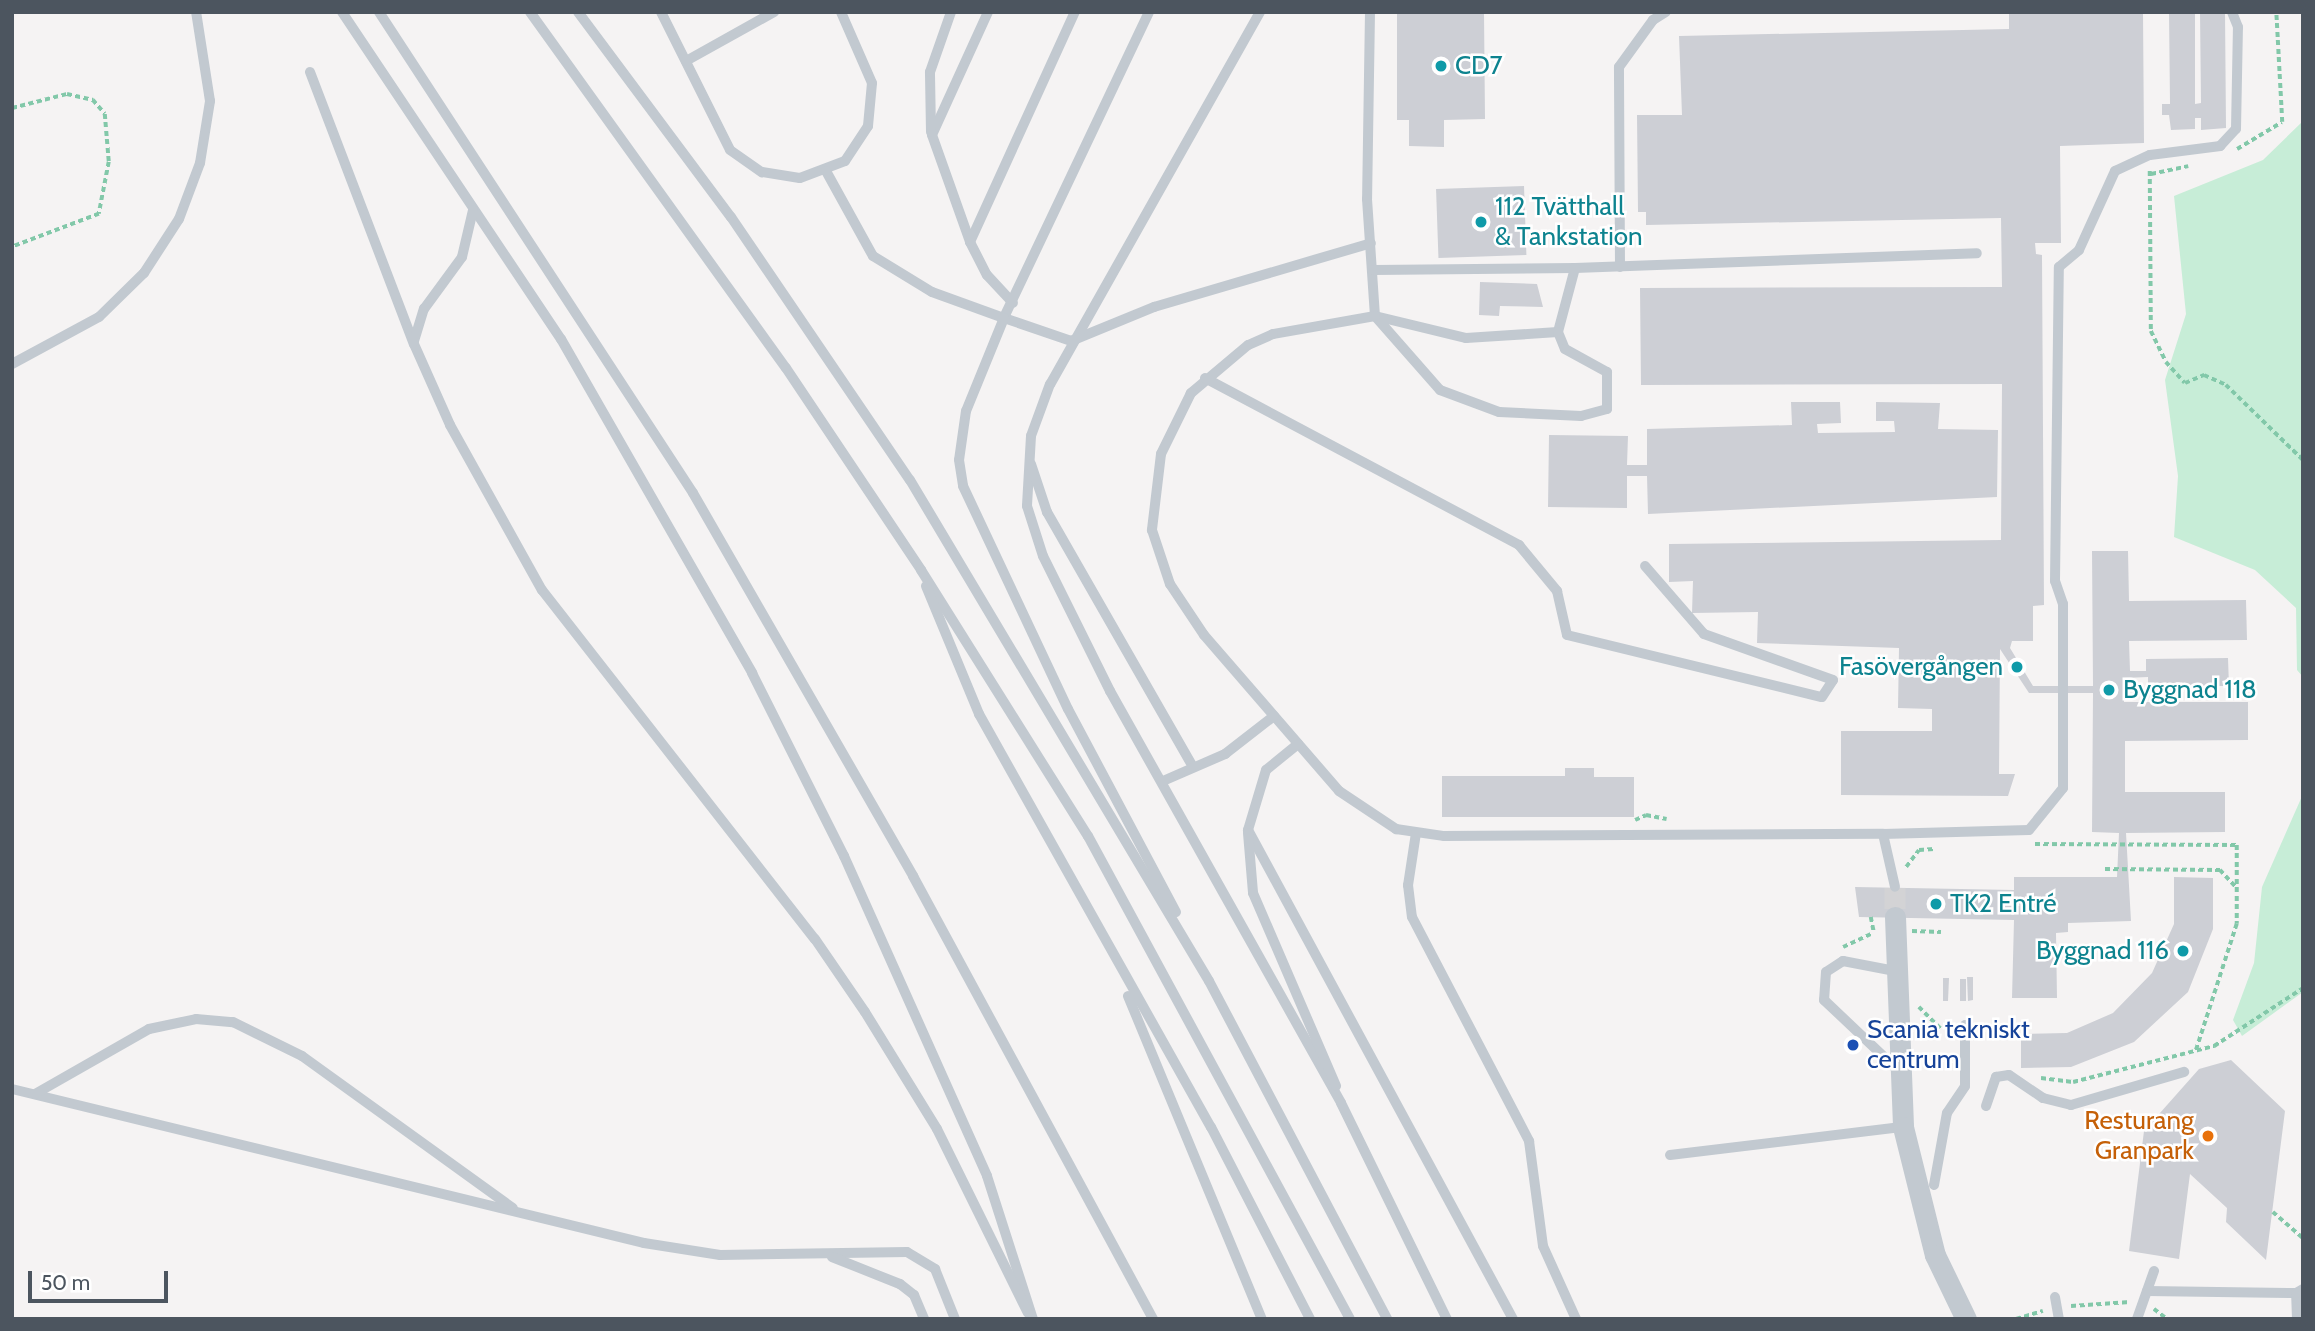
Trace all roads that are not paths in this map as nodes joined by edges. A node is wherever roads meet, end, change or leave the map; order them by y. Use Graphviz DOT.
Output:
graph roads {
  1 [pos="196,12"];
  2 [pos="341,12"];
  3 [pos="379,12"];
  4 [pos="527,12"];
  5 [pos="578,12"];
  6 [pos="661,12"];
  7 [pos="774,12"];
  8 [pos="841,12"];
  9 [pos="951,12"];
  10 [pos="988,12"];
  11 [pos="1075,12"];
  12 [pos="1149,12"];
  13 [pos="1260,12"];
  14 [pos="1370,12"];
  15 [pos="1666,12"];
  16 [pos="2232,12"];
  17 [pos="686,61"];
  18 [pos="310,72"];
  19 [pos="932,135"];
  20 [pos="826,171"];
  21 [pos="473,210"];
  22 [pos="970,242"];
  23 [pos="1371,243"];
  24 [pos="1976,253"];
  25 [pos="1620,267"];
  26 [pos="1575,268"];
  27 [pos="1374,270"];
  28 [pos="1013,303"];
  29 [pos="1375,316"];
  30 [pos="1004,318"];
  31 [pos="1558,332"];
  32 [pos="1071,341"];
  33 [pos="414,344"];
  34 [pos="12,364"];
  35 [pos="1205,378"];
  36 [pos="1028,454"];
  37 [pos="1645,566"];
  38 [pos="921,570"];
  39 [pos="1274,716"];
  40 [pos="1298,744"];
  41 [pos="1192,767"];
  42 [pos="1163,780"];
  43 [pos="1248,830"];
  44 [pos="1416,833"];
  45 [pos="1883,834"];
  46 [pos="1895,887"];
  47 [pos="1895,917"];
  48 [pos="1119,971"];
  49 [pos="1895,971"];
  50 [pos="1209,981"];
  51 [pos="1965,1025"];
  52 [pos="1899,1071"];
  53 [pos="2184,1072"];
  54 [pos="12,1089"];
  55 [pos="35,1094"];
  56 [pos="1341,1102"];
  57 [pos="1986,1106"];
  58 [pos="1903,1128"];
  59 [pos="1670,1155"];
  60 [pos="1934,1185"];
  61 [pos="516,1210"];
  62 [pos="826,1255"];
  63 [pos="2154,1271"];
  64 [pos="2147,1291"];
  65 [pos="2299,1291"];
  66 [pos="924,1319"];
  67 [pos="955,1319"];
  68 [pos="1032,1319"];
  69 [pos="1153,1319"];
  70 [pos="1262,1319"];
  71 [pos="1310,1319"];
  72 [pos="1350,1319"];
  73 [pos="1387,1319"];
  74 [pos="1447,1319"];
  75 [pos="1513,1319"];
  76 [pos="1576,1319"];
  77 [pos="1966,1319"];
  78 [pos="2137,1319"];
  79 [pos="2297,1319"];
  1 -- 34 [label="lane"];
  2 -- 21 [label="lane"];
  3 -- 69 [label="lane"];
  4 -- 38 [label="lane"];
  5 -- 50 [label="lane"];
  6 -- 17 [label="lane"];
  7 -- 17 [label="lane"];
  8 -- 20 [label="lane"];
  9 -- 19 [label="lane"];
  10 -- 19 [label="lane"];
  11 -- 22 [label="lane"];
  12 -- 28 [label="lane"];
  13 -- 32 [label="lane"];
  14 -- 23 [label="lane"];
  15 -- 25 [label="lane"];
  16 -- 45 [label="lane"];
  17 -- 20 [label="lane"];
  18 -- 33 [label="lane"];
  19 -- 22 [label="lane"];
  20 -- 30 [label="lane"];
  21 -- 33 [label="lane"];
  21 -- 68 [label="lane"];
  22 -- 28 [label="lane"];
  23 -- 27 [label="lane"];
  23 -- 32 [label="lane"];
  24 -- 25 [label="lane"];
  25 -- 26 [label="lane"];
  26 -- 27 [label="lane"];
  26 -- 31 [label="lane"];
  27 -- 29 [label="lane"];
  28 -- 30 [label="lane"];
  29 -- 31 [label="lane"];
  29 -- 31 [label="lane"];
  29 -- 35 [label="lane"];
  30 -- 32 [label="lane"];
  30 -- 50 [label="lane"];
  32 -- 36 [label="lane"];
  33 -- 68 [label="lane"];
  35 -- 37 [label="lane"];
  35 -- 39 [label="lane"];
  36 -- 41 [label="lane"];
  36 -- 42 [label="lane"];
  38 -- 48 [label="lane"];
  38 -- 72 [label="lane"];
  39 -- 40 [label="lane"];
  39 -- 41 [label="lane"];
  40 -- 43 [label="lane"];
  40 -- 44 [label="lane"];
  41 -- 42 [label="lane"];
  42 -- 56 [label="lane"];
  43 -- 56 [label="lane"];
  43 -- 75 [label="lane"];
  44 -- 45 [label="lane"];
  44 -- 76 [label="lane"];
  45 -- 46 [label="lane"];
  47 -- 49 [label="street"];
  48 -- 70 [label="lane"];
  48 -- 71 [label="lane"];
  49 -- 52 [label="street"];
  49 -- 52 [label="lane"];
  50 -- 73 [label="lane"];
  51 -- 60 [label="lane"];
  52 -- 58 [label="street"];
  53 -- 57 [label="lane"];
  54 -- 55 [label="lane"];
  55 -- 61 [label="lane"];
  55 -- 61 [label="lane"];
  56 -- 74 [label="lane"];
  58 -- 59 [label="lane"];
  58 -- 77 [label="street"];
  61 -- 62 [label="lane"];
  62 -- 66 [label="lane"];
  62 -- 67 [label="lane"];
  63 -- 64 [label="lane"];
  64 -- 65 [label="lane"];
  64 -- 78 [label="lane"];
  65 -- 79 [label="lane"];
}
